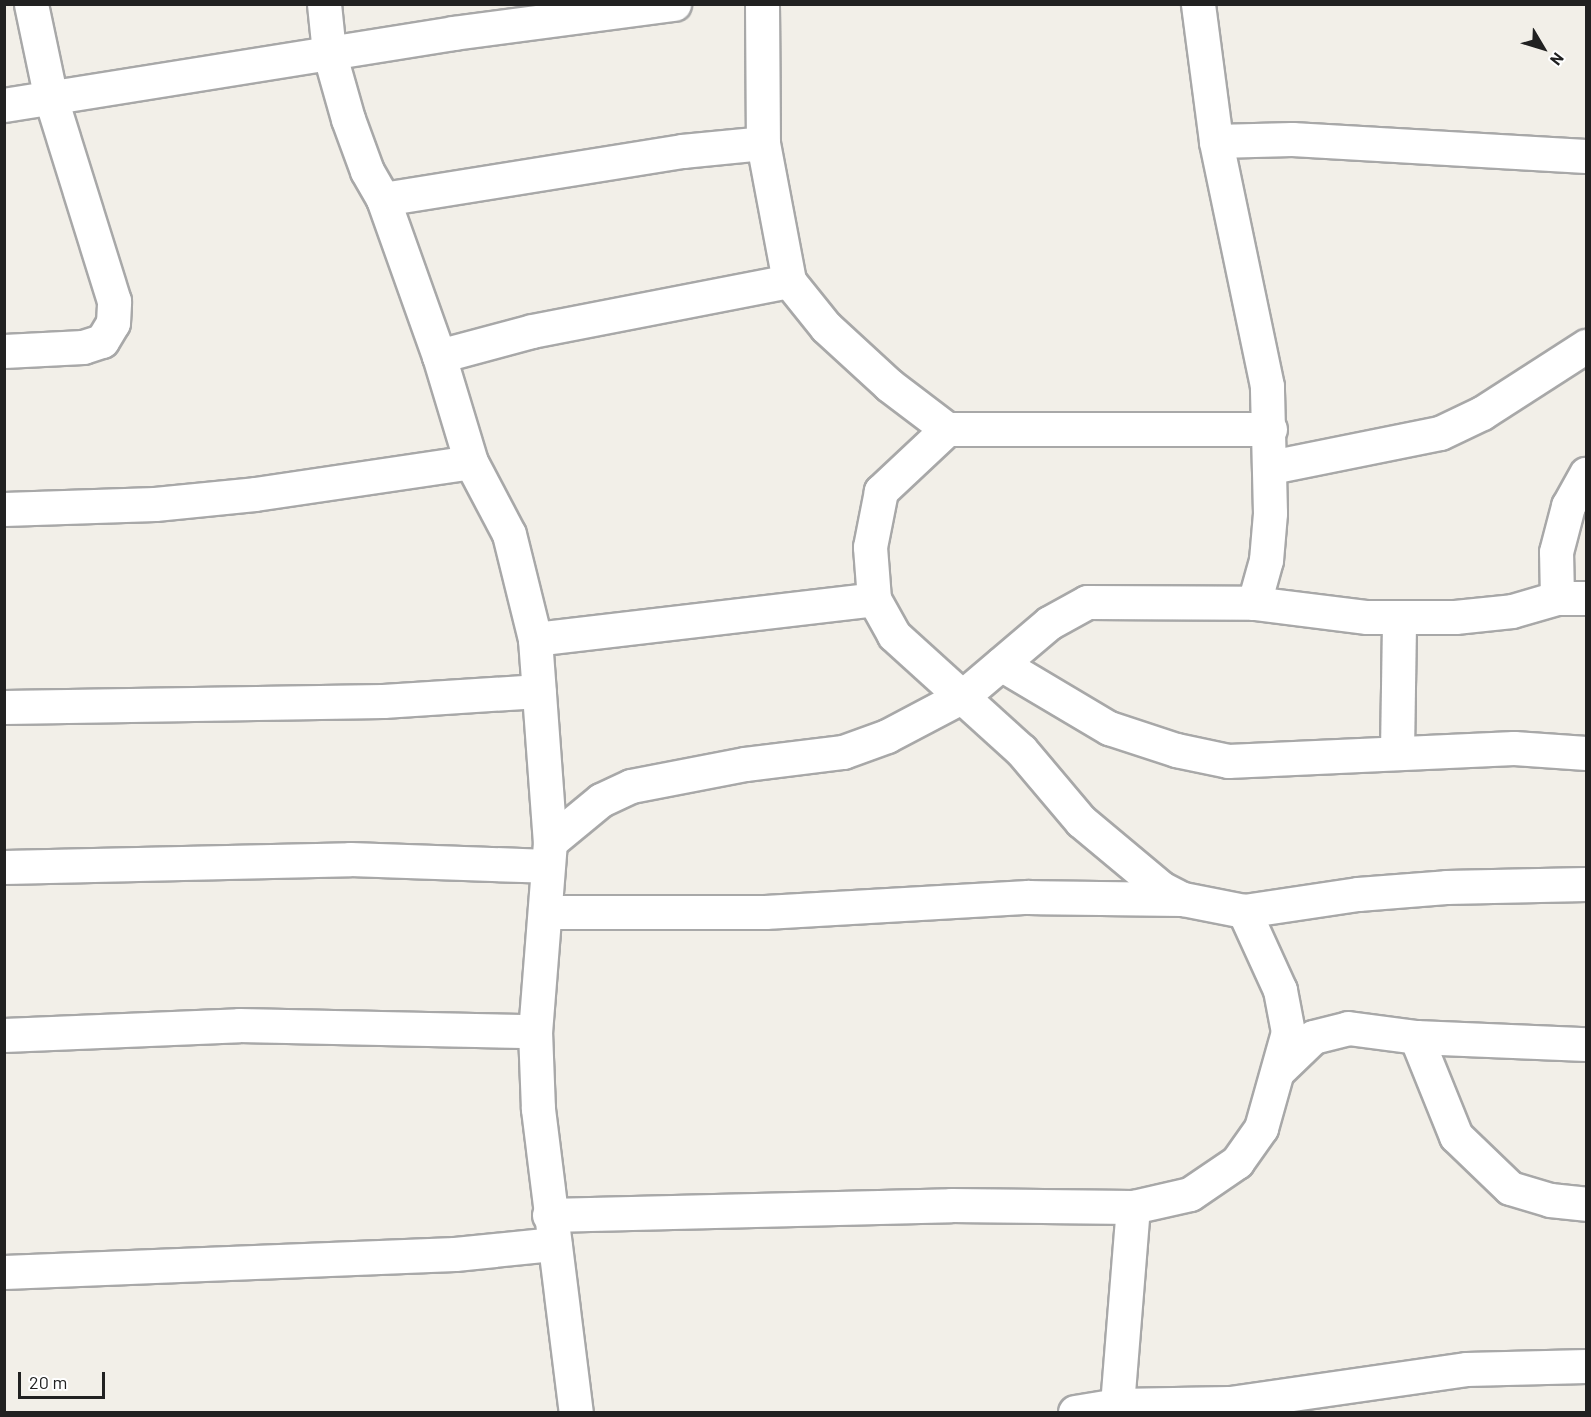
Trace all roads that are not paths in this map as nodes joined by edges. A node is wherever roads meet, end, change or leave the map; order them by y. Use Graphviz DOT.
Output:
graph roads {
  1 [pos="31,4"];
  2 [pos="324,4"];
  3 [pos="674,4"];
  4 [pos="762,4"];
  5 [pos="1198,4"];
  6 [pos="329,52"];
  7 [pos="51,99"];
  8 [pos="4,105"];
  9 [pos="1216,141"];
  10 [pos="763,143"];
  11 [pos="1587,156"];
  12 [pos="383,199"];
  13 [pos="789,281"];
  14 [pos="1587,346"];
  15 [pos="4,351"];
  16 [pos="439,356"];
  17 [pos="947,429"];
  18 [pos="1270,429"];
  19 [pos="471,462"];
  20 [pos="1271,467"];
  21 [pos="1587,474"];
  22 [pos="4,509"];
  23 [pos="1572,598"];
  24 [pos="874,599"];
  25 [pos="1254,603"];
  26 [pos="1399,618"];
  27 [pos="535,639"];
  28 [pos="1001,664"];
  29 [pos="539,691"];
  30 [pos="963,696"];
  31 [pos="4,707"];
  32 [pos="1396,751"];
  33 [pos="1587,753"];
  34 [pos="548,854"];
  35 [pos="4,867"];
  36 [pos="1587,884"];
  37 [pos="1183,899"];
  38 [pos="1244,911"];
  39 [pos="545,912"];
  40 [pos="535,1030"];
  41 [pos="4,1035"];
  42 [pos="1416,1037"];
  43 [pos="1587,1044"];
  44 [pos="1279,1070"];
  45 [pos="1587,1204"];
  46 [pos="1133,1207"];
  47 [pos="551,1229"];
  48 [pos="4,1272"];
  49 [pos="1587,1366"];
  50 [pos="1117,1405"];
  51 [pos="1229,1408"];
  52 [pos="576,1413"];
  53 [pos="1075,1413"];
  1 -- 7 [label="street"];
  2 -- 6 [label="street"];
  3 -- 6 [label="street"];
  4 -- 10 [label="street"];
  5 -- 9 [label="street"];
  6 -- 7 [label="street"];
  6 -- 12 [label="street"];
  7 -- 8 [label="street"];
  7 -- 15 [label="street"];
  9 -- 11 [label="street"];
  9 -- 18 [label="street"];
  10 -- 12 [label="street"];
  10 -- 13 [label="street"];
  12 -- 16 [label="street"];
  13 -- 16 [label="street"];
  13 -- 17 [label="street"];
  14 -- 20 [label="street"];
  16 -- 19 [label="street"];
  17 -- 18 [label="street"];
  17 -- 24 [label="street"];
  18 -- 20 [label="street"];
  19 -- 22 [label="street"];
  19 -- 27 [label="street"];
  20 -- 25 [label="street"];
  21 -- 23 [label="street"];
  23 -- 26 [label="street"];
  24 -- 27 [label="street"];
  24 -- 30 [label="street"];
  25 -- 26 [label="street"];
  25 -- 28 [label="street"];
  26 -- 32 [label="street"];
  27 -- 29 [label="street"];
  28 -- 30 [label="street"];
  28 -- 32 [label="street"];
  29 -- 31 [label="street"];
  29 -- 34 [label="street"];
  30 -- 34 [label="street"];
  30 -- 37 [label="street"];
  32 -- 33 [label="street"];
  34 -- 35 [label="street"];
  34 -- 39 [label="street"];
  36 -- 38 [label="street"];
  37 -- 38 [label="street"];
  37 -- 39 [label="street"];
  38 -- 44 [label="street"];
  39 -- 40 [label="street"];
  40 -- 41 [label="street"];
  40 -- 47 [label="street"];
  42 -- 43 [label="street"];
  42 -- 44 [label="street"];
  42 -- 45 [label="street"];
  44 -- 46 [label="street"];
  46 -- 47 [label="street"];
  46 -- 50 [label="street"];
  47 -- 48 [label="street"];
  47 -- 52 [label="street"];
  49 -- 51 [label="street"];
  50 -- 51 [label="street"];
  50 -- 53 [label="street"];
}
